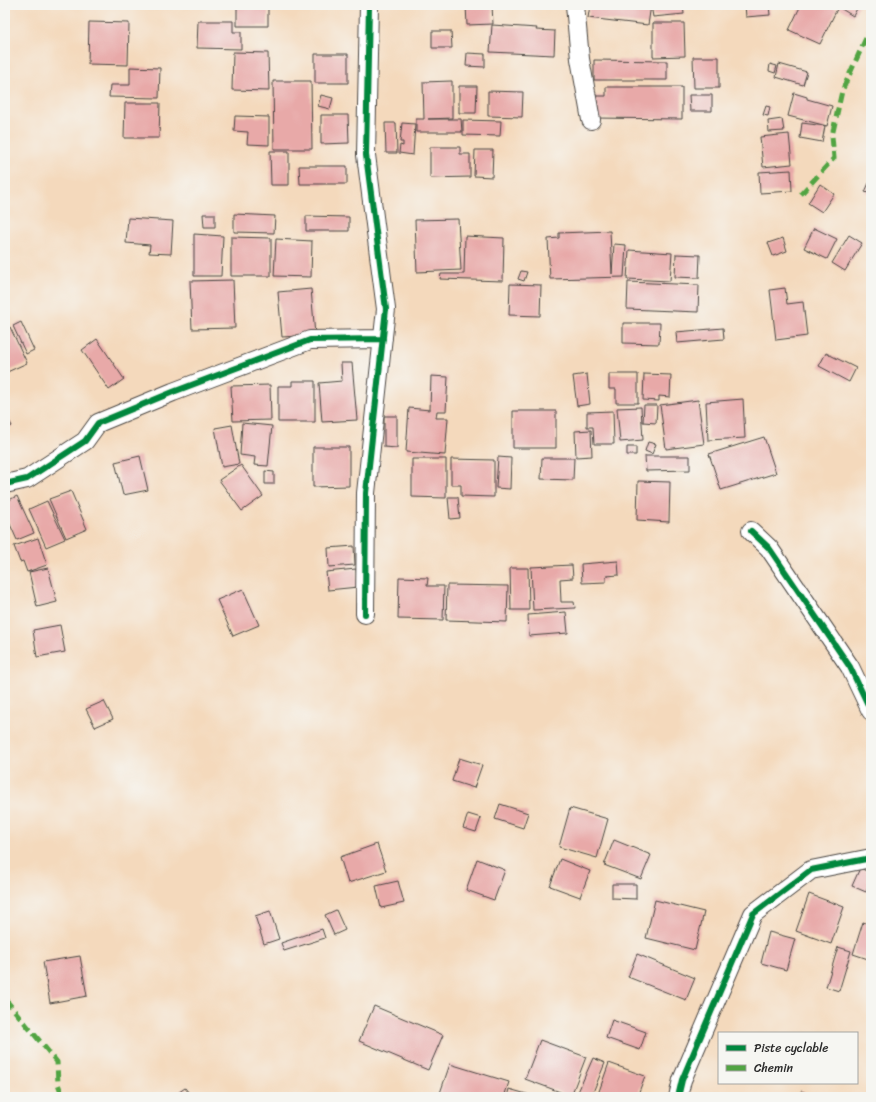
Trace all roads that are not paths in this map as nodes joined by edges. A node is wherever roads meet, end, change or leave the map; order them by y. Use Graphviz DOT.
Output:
graph roads {
  1 [pos="369,5"];
  2 [pos="575,5"];
  3 [pos="591,120"];
  4 [pos="383,339"];
  5 [pos="5,484"];
  6 [pos="751,531"];
  7 [pos="365,614"];
  8 [pos="871,711"];
  9 [pos="871,858"];
  10 [pos="678,1097"];
  1 -- 4 [label="street"];
  2 -- 3 [label="street"];
  4 -- 5 [label="street"];
  4 -- 7 [label="street"];
  6 -- 8 [label="street"];
  9 -- 10 [label="street"];
}
